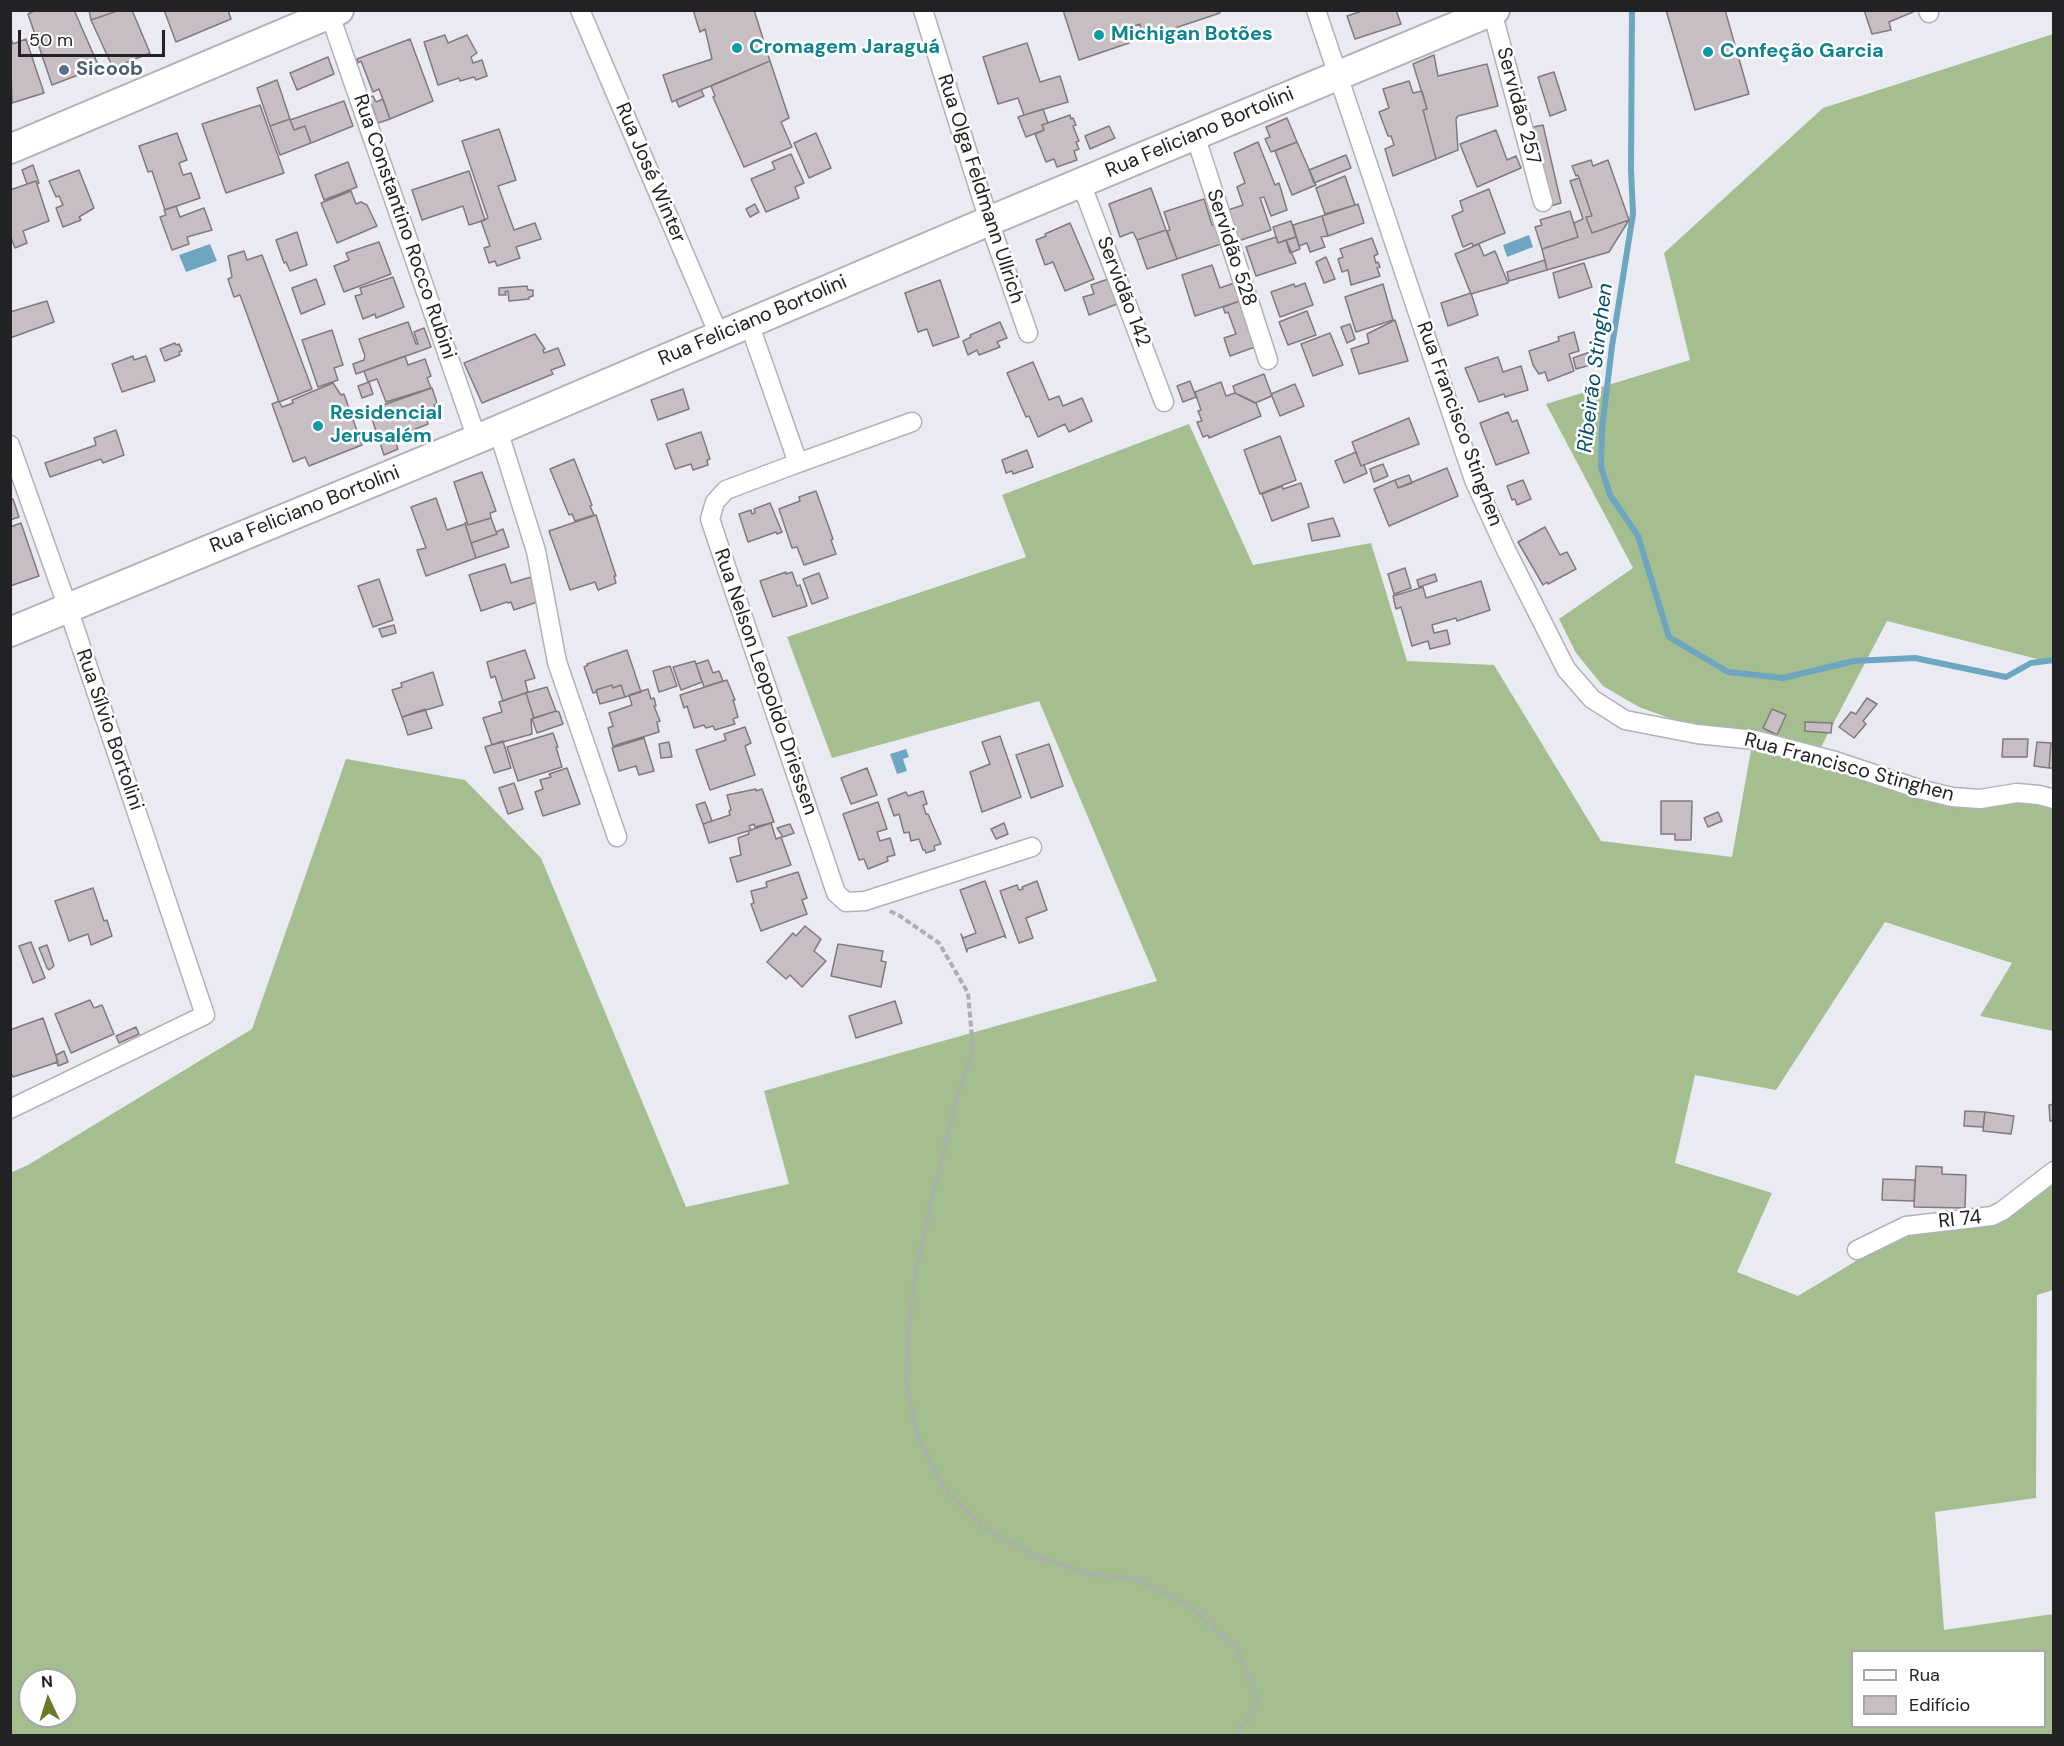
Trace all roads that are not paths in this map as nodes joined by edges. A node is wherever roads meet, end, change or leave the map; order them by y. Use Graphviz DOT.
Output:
graph roads {
  1 [pos="580,10"];
  2 [pos="923,10"];
  3 [pos="1316,10"];
  4 [pos="1493,11"];
  5 [pos="335,13"];
  6 [pos="1339,75"];
  7 [pos="1195,135"];
  8 [pos="10,149"];
  9 [pos="1082,183"];
  10 [pos="1544,202"];
  11 [pos="989,221"];
  12 [pos="749,323"];
  13 [pos="1028,333"];
  14 [pos="719,335"];
  15 [pos="1268,360"];
  16 [pos="1164,402"];
  17 [pos="912,422"];
  18 [pos="488,435"];
  19 [pos="10,445"];
  20 [pos="798,463"];
  21 [pos="68,608"];
  22 [pos="10,632"];
  23 [pos="2054,799"];
  24 [pos="617,837"];
  25 [pos="1032,847"];
  26 [pos="10,1109"];
  27 [pos="2054,1171"];
  28 [pos="1857,1250"];
  1 -- 14 [label="street, Rua José Winter"];
  2 -- 11 [label="street, Rua Olga Feldmann Ullrich"];
  3 -- 6 [label="street, Rua Francisco Stinghen"];
  4 -- 6 [label="main road, Rua Feliciano Bortolini"];
  4 -- 10 [label="street, Servidão 257"];
  5 -- 8 [label="main road"];
  5 -- 18 [label="street, Rua Constantino Rocco Rubini"];
  6 -- 7 [label="main road, Rua Feliciano Bortolini"];
  6 -- 23 [label="street, Rua Francisco Stinghen"];
  7 -- 9 [label="main road, Rua Feliciano Bortolini"];
  7 -- 15 [label="street, Servidão 528"];
  9 -- 11 [label="main road, Rua Feliciano Bortolini"];
  9 -- 16 [label="street, Servidão 142"];
  11 -- 12 [label="main road, Rua Feliciano Bortolini"];
  11 -- 13 [label="street, Rua Olga Feldmann Ullrich"];
  12 -- 14 [label="main road, Rua Feliciano Bortolini"];
  12 -- 20 [label="street"];
  14 -- 18 [label="main road, Rua Feliciano Bortolini"];
  17 -- 20 [label="street, Rua Nelson Leopoldo Driessen"];
  18 -- 21 [label="main road, Rua Feliciano Bortolini"];
  18 -- 24 [label="street, Rua Constantino Rocco Rubini"];
  19 -- 21 [label="street, Rua Sílvio Bortolini"];
  20 -- 25 [label="street, Rua Nelson Leopoldo Driessen"];
  21 -- 22 [label="main road, Rua Feliciano Bortolini"];
  21 -- 26 [label="street, Rua Sílvio Bortolini"];
  27 -- 28 [label="street, RI 74"];
}
